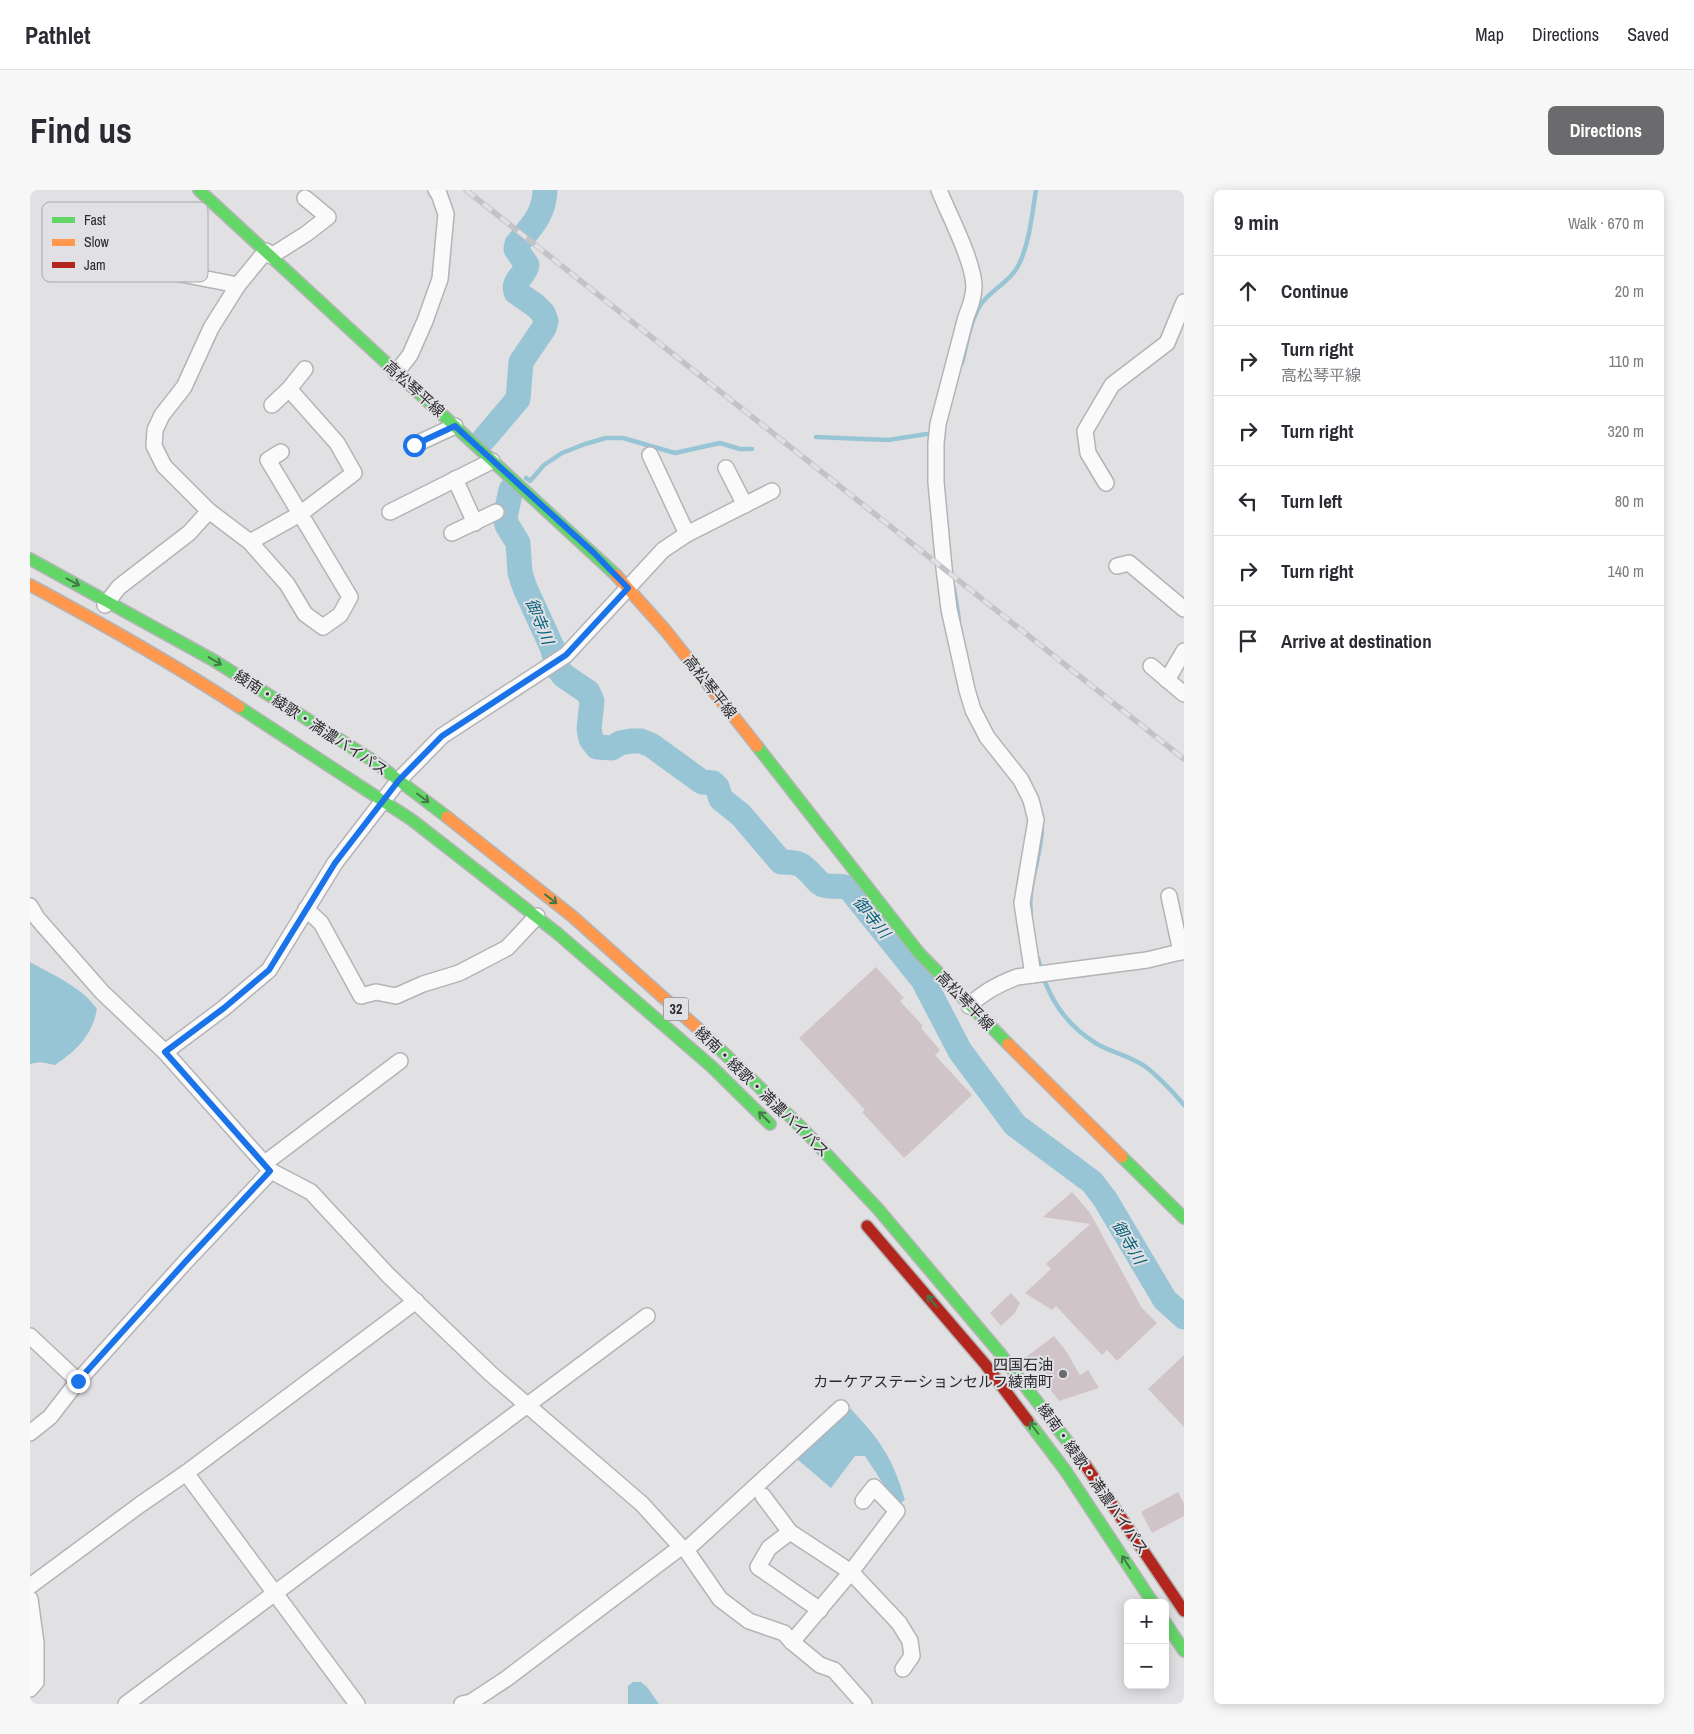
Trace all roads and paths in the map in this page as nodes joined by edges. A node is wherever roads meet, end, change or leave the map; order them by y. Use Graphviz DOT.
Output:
graph roads {
  1 [pos="199,190"];
  2 [pos="436,190"];
  3 [pos="939,190"];
  4 [pos="305,198"];
  5 [pos="268,254"];
  6 [pos="208,279"];
  7 [pos="238,285"];
  8 [pos="1184,302"];
  9 [pos="305,370"];
  10 [pos="396,373"];
  11 [pos="289,389"];
  12 [pos="272,405"];
  13 [pos="455,426"];
  14 [pos="414,445"];
  15 [pos="281,452"];
  16 [pos="650,455"];
  17 [pos="492,460"];
  18 [pos="726,468"];
  19 [pos="455,479"];
  20 [pos="1106,483"];
  21 [pos="772,490"];
  22 [pos="745,505"];
  23 [pos="209,511"];
  24 [pos="390,512"];
  25 [pos="496,512"];
  26 [pos="300,514"];
  27 [pos="475,523"];
  28 [pos="452,534"];
  29 [pos="687,534"];
  30 [pos="250,542"];
  31 [pos="30,559"];
  32 [pos="1117,566"];
  33 [pos="30,585"];
  34 [pos="628,588"];
  35 [pos="108,600"];
  36 [pos="1184,610"];
  37 [pos="96,620"];
  38 [pos="1184,651"];
  39 [pos="1151,666"];
  40 [pos="1167,680"];
  41 [pos="1184,694"];
  42 [pos="399,780"];
  43 [pos="382,800"];
  44 [pos="1168,896"];
  45 [pos="30,906"];
  46 [pos="306,909"];
  47 [pos="537,916"];
  48 [pos="1182,951"];
  49 [pos="1039,974"];
  50 [pos="969,1006"];
  51 [pos="165,1052"];
  52 [pos="400,1061"];
  53 [pos="776,1129"];
  54 [pos="268,1167"];
  55 [pos="859,1216"];
  56 [pos="1184,1218"];
  57 [pos="416,1301"];
  58 [pos="647,1316"];
  59 [pos="30,1336"];
  60 [pos="78,1381"];
  61 [pos="525,1405"];
  62 [pos="841,1408"];
  63 [pos="30,1434"];
  64 [pos="186,1473"];
  65 [pos="763,1496"];
  66 [pos="863,1501"];
  67 [pos="790,1532"];
  68 [pos="684,1548"];
  69 [pos="851,1572"];
  70 [pos="30,1586"];
  71 [pos="274,1593"];
  72 [pos="30,1599"];
  73 [pos="1150,1599"];
  74 [pos="820,1610"];
  75 [pos="1184,1611"];
  76 [pos="1169,1628"];
  77 [pos="792,1642"];
  78 [pos="1184,1651"];
  79 [pos="903,1669"];
  80 [pos="30,1689"];
  81 [pos="126,1704"];
  82 [pos="357,1704"];
  83 [pos="462,1704"];
  84 [pos="864,1704"];
  1 -- 5 [label="main road, 高松琴平線"];
  2 -- 10 [label="street"];
  3 -- 49 [label="street"];
  4 -- 5 [label="street"];
  5 -- 7 [label="street"];
  5 -- 10 [label="main road, 高松琴平線"];
  6 -- 7 [label="street"];
  7 -- 23 [label="street"];
  8 -- 20 [label="street"];
  9 -- 11 [label="street"];
  10 -- 13 [label="main road, 高松琴平線"];
  11 -- 12 [label="street"];
  11 -- 26 [label="street"];
  13 -- 14 [label="street"];
  13 -- 17 [label="main road, 高松琴平線"];
  15 -- 26 [label="street"];
  16 -- 29 [label="street"];
  17 -- 19 [label="street"];
  17 -- 34 [label="main road, 高松琴平線"];
  18 -- 22 [label="street"];
  19 -- 24 [label="street"];
  19 -- 27 [label="street"];
  21 -- 22 [label="street"];
  22 -- 29 [label="street"];
  23 -- 30 [label="street"];
  23 -- 35 [label="street"];
  25 -- 27 [label="street"];
  26 -- 30 [label="street"];
  26 -- 30 [label="street"];
  27 -- 28 [label="street"];
  29 -- 34 [label="street"];
  31 -- 35 [label="main road, 綾南・綾歌・満濃バイパス / 32, one-way"];
  32 -- 36 [label="street"];
  33 -- 37 [label="main road, 綾南・綾歌・満濃バイパス / 32"];
  34 -- 42 [label="street"];
  34 -- 50 [label="main road, 高松琴平線"];
  35 -- 37 [label="street"];
  35 -- 42 [label="main road, 綾南・綾歌・満濃バイパス / 32, one-way"];
  37 -- 43 [label="main road, 綾南・綾歌・満濃バイパス / 32"];
  38 -- 40 [label="street"];
  39 -- 40 [label="street"];
  40 -- 41 [label="street"];
  42 -- 43 [label="street"];
  42 -- 75 [label="main road, 綾南・綾歌・満濃バイパス / 32, one-way"];
  43 -- 46 [label="street"];
  43 -- 47 [label="main road, 綾南・綾歌・満濃バイパス / 32"];
  44 -- 48 [label="street"];
  45 -- 51 [label="street"];
  46 -- 47 [label="street"];
  46 -- 51 [label="street"];
  53 -- 47 [label="main road, 綾南・綾歌・満濃バイパス / 32, one-way"];
  48 -- 49 [label="street"];
  49 -- 50 [label="street"];
  50 -- 56 [label="main road, 高松琴平線"];
  51 -- 54 [label="street"];
  52 -- 54 [label="street"];
  54 -- 57 [label="street"];
  54 -- 60 [label="street"];
  73 -- 55 [label="main road, 綾南・綾歌・満濃バイパス, one-way"];
  57 -- 61 [label="street"];
  57 -- 64 [label="street"];
  58 -- 61 [label="street"];
  59 -- 60 [label="street"];
  60 -- 63 [label="street"];
  61 -- 68 [label="street"];
  61 -- 71 [label="street"];
  62 -- 68 [label="street"];
  64 -- 70 [label="street"];
  64 -- 71 [label="street"];
  65 -- 67 [label="street"];
  66 -- 69 [label="street"];
  67 -- 69 [label="street"];
  67 -- 74 [label="street"];
  68 -- 77 [label="street"];
  68 -- 83 [label="street"];
  69 -- 74 [label="street"];
  69 -- 79 [label="street"];
  71 -- 81 [label="street"];
  71 -- 82 [label="street"];
  72 -- 80 [label="street"];
  74 -- 77 [label="street"];
  76 -- 78 [label="main road"];
  77 -- 84 [label="street"];
}
